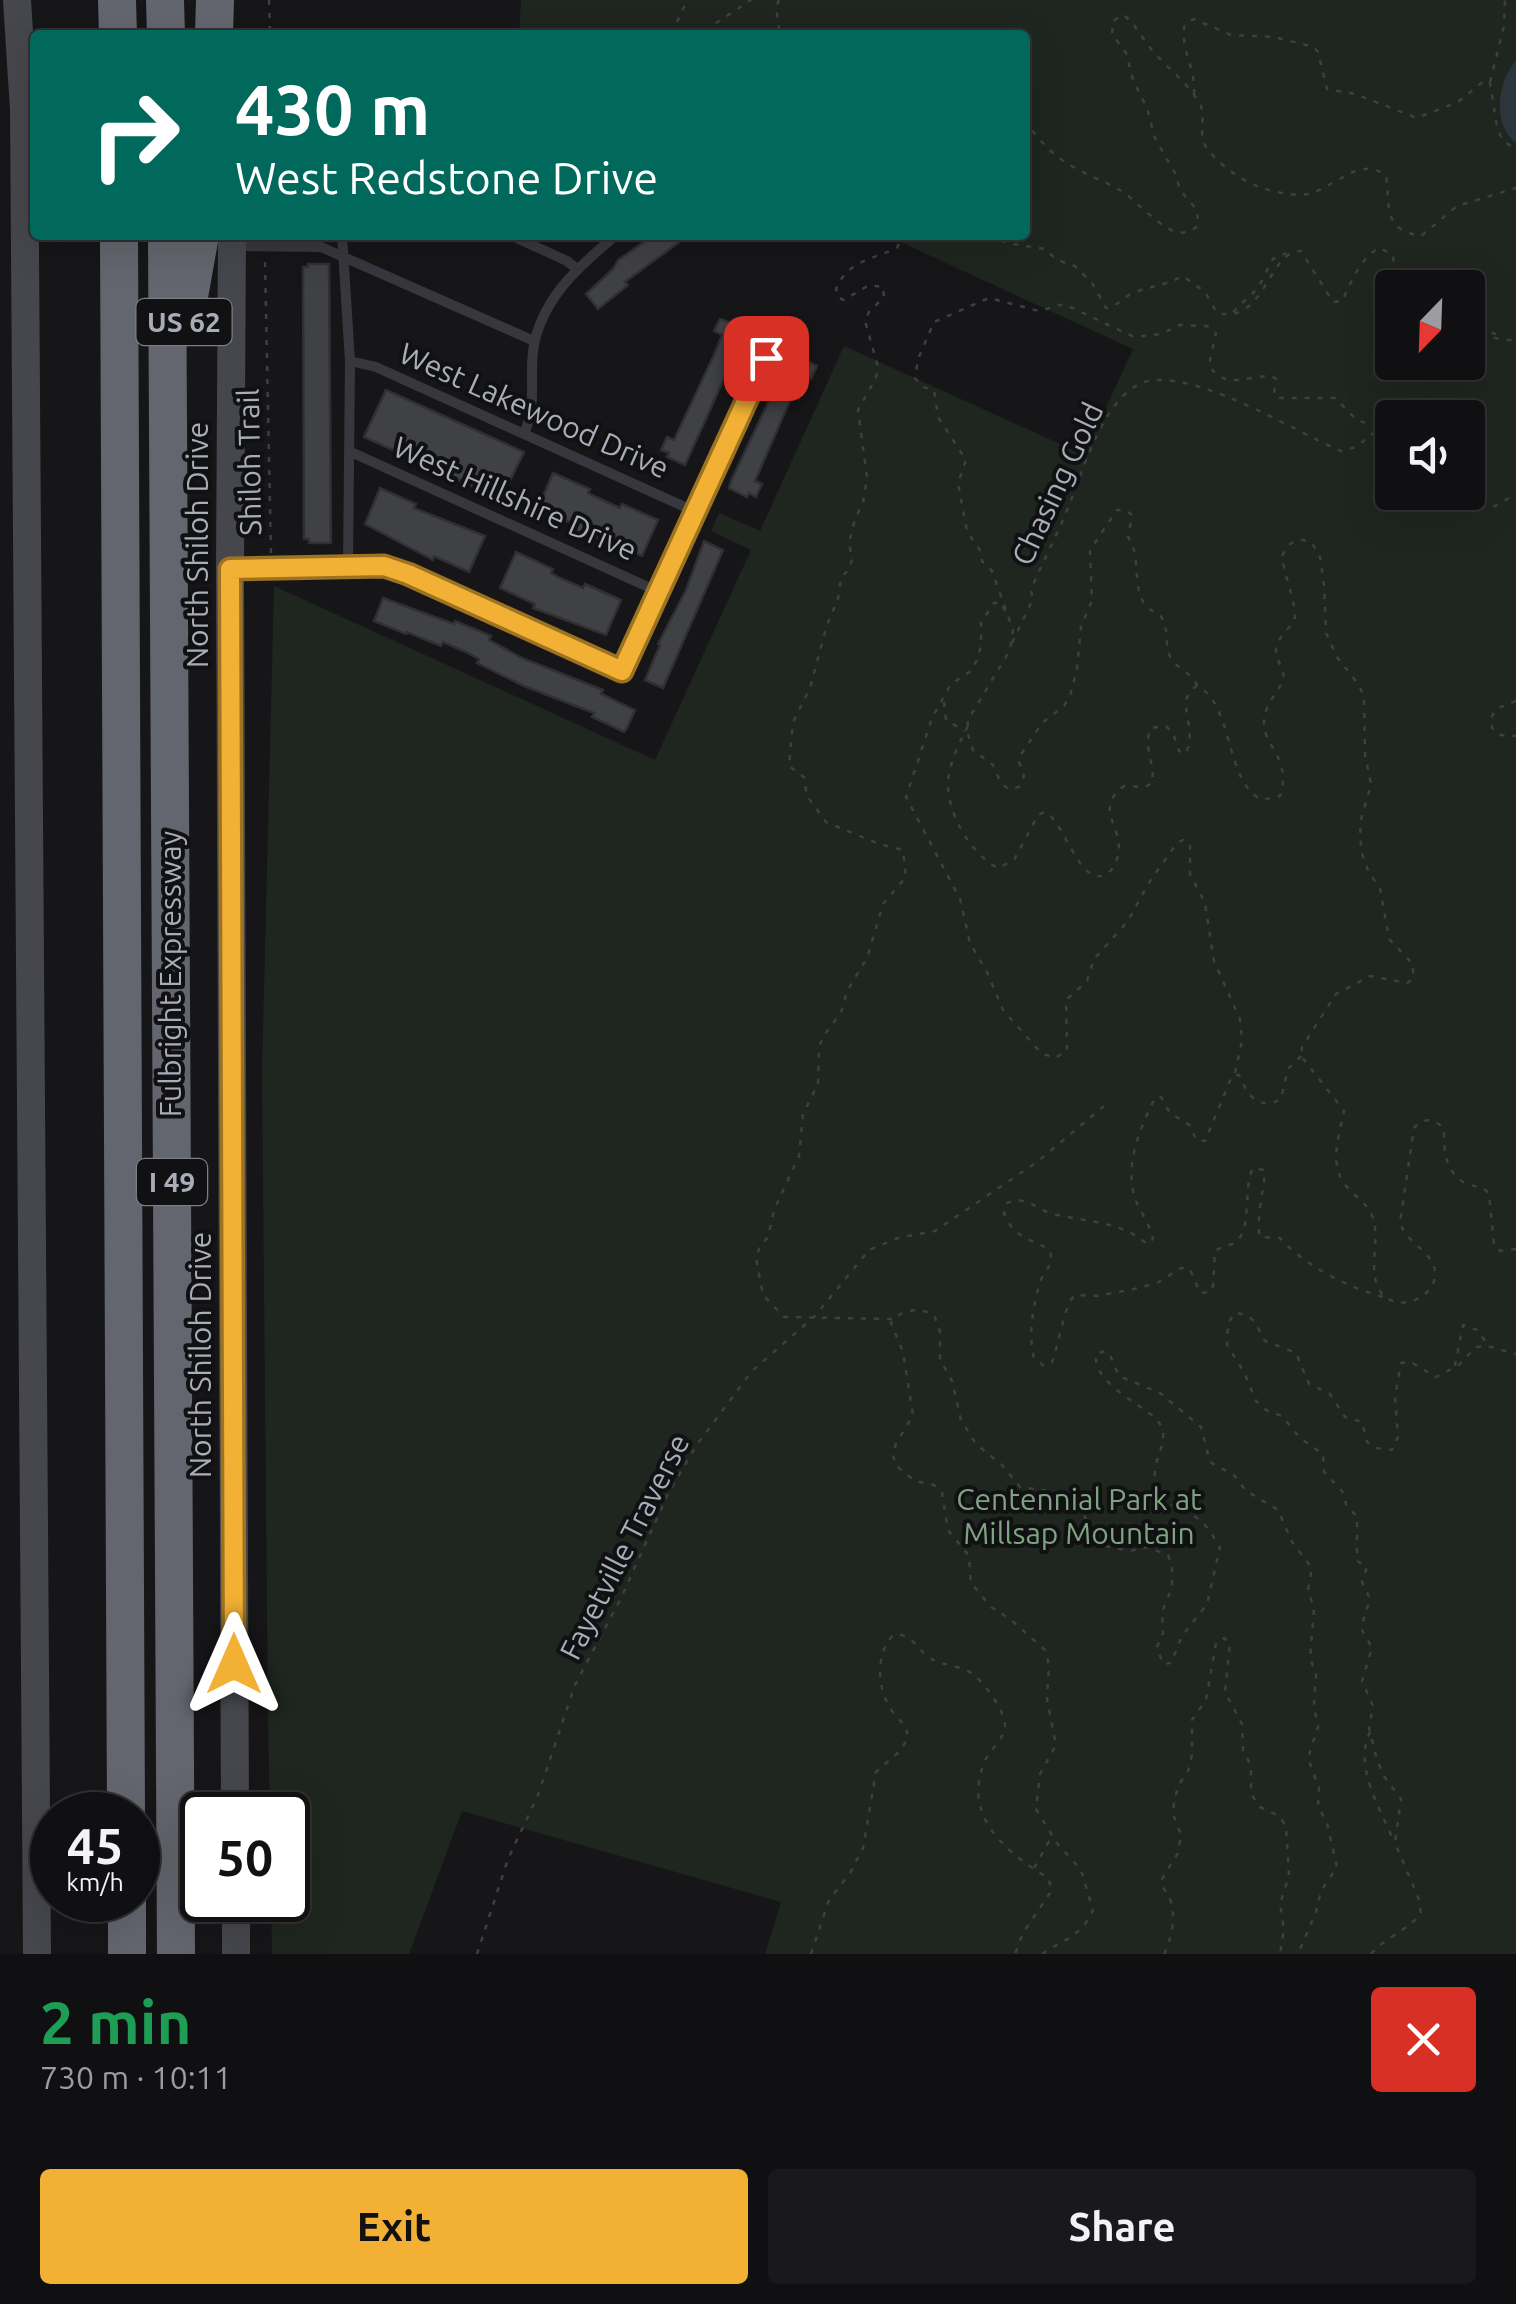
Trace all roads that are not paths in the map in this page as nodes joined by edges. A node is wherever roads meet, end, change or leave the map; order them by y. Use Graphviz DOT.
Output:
graph roads {
  1 [pos="17,0"];
  2 [pos="166,0"];
  3 [pos="214,0"];
  4 [pos="232,0"];
  5 [pos="166,30"];
  6 [pos="214,30"];
  7 [pos="232,30"];
  8 [pos="119,240"];
  9 [pos="167,240"];
  10 [pos="221,240"];
  11 [pos="221,240"];
  12 [pos="227,240"];
  13 [pos="342,240"];
  14 [pos="521,240"];
  15 [pos="610,240"];
  16 [pos="341,254"];
  17 [pos="576,269"];
  18 [pos="779,327"];
  19 [pos="534,341"];
  20 [pos="350,361"];
  21 [pos="168,410"];
  22 [pos="524,434"];
  23 [pos="351,452"];
  24 [pos="696,512"];
  25 [pos="348,568"];
  26 [pos="230,569"];
  27 [pos="659,592"];
  28 [pos="126,1792"];
  29 [pos="235,1792"];
  30 [pos="126,1922"];
  31 [pos="236,1922"];
  32 [pos="37,1954"];
  33 [pos="127,1954"];
  34 [pos="176,1954"];
  35 [pos="236,1954"];
  1 -- 32 [label="main road"];
  2 -- 5 [label="highway"];
  3 -- 6 [label="highway"];
  4 -- 7 [label="main road"];
  8 -- 28 [label="highway, Fulbright Expressway / I 49"];
  9 -- 21 [label="highway, Fulbright Expressway / I 49"];
  10 -- 21 [label="highway, US 62"];
  11 -- 26 [label="main road, North Shiloh Drive"];
  12 -- 16 [label="lane"];
  13 -- 16 [label="lane"];
  14 -- 17 [label="lane"];
  15 -- 17 [label="lane"];
  16 -- 19 [label="lane"];
  16 -- 20 [label="lane"];
  17 -- 19 [label="lane"];
  18 -- 24 [label="lane"];
  19 -- 22 [label="lane"];
  20 -- 22 [label="lane, West Lakewood Drive"];
  20 -- 23 [label="lane"];
  21 -- 34 [label="highway, Fulbright Expressway / I 49"];
  22 -- 24 [label="lane, West Lakewood Drive"];
  23 -- 25 [label="lane"];
  23 -- 27 [label="lane, West Hillshire Drive"];
  24 -- 27 [label="lane"];
  25 -- 26 [label="lane"];
  25 -- 27 [label="lane"];
  26 -- 29 [label="main road, North Shiloh Drive"];
  30 -- 33 [label="highway"];
  31 -- 35 [label="main road"];
}
